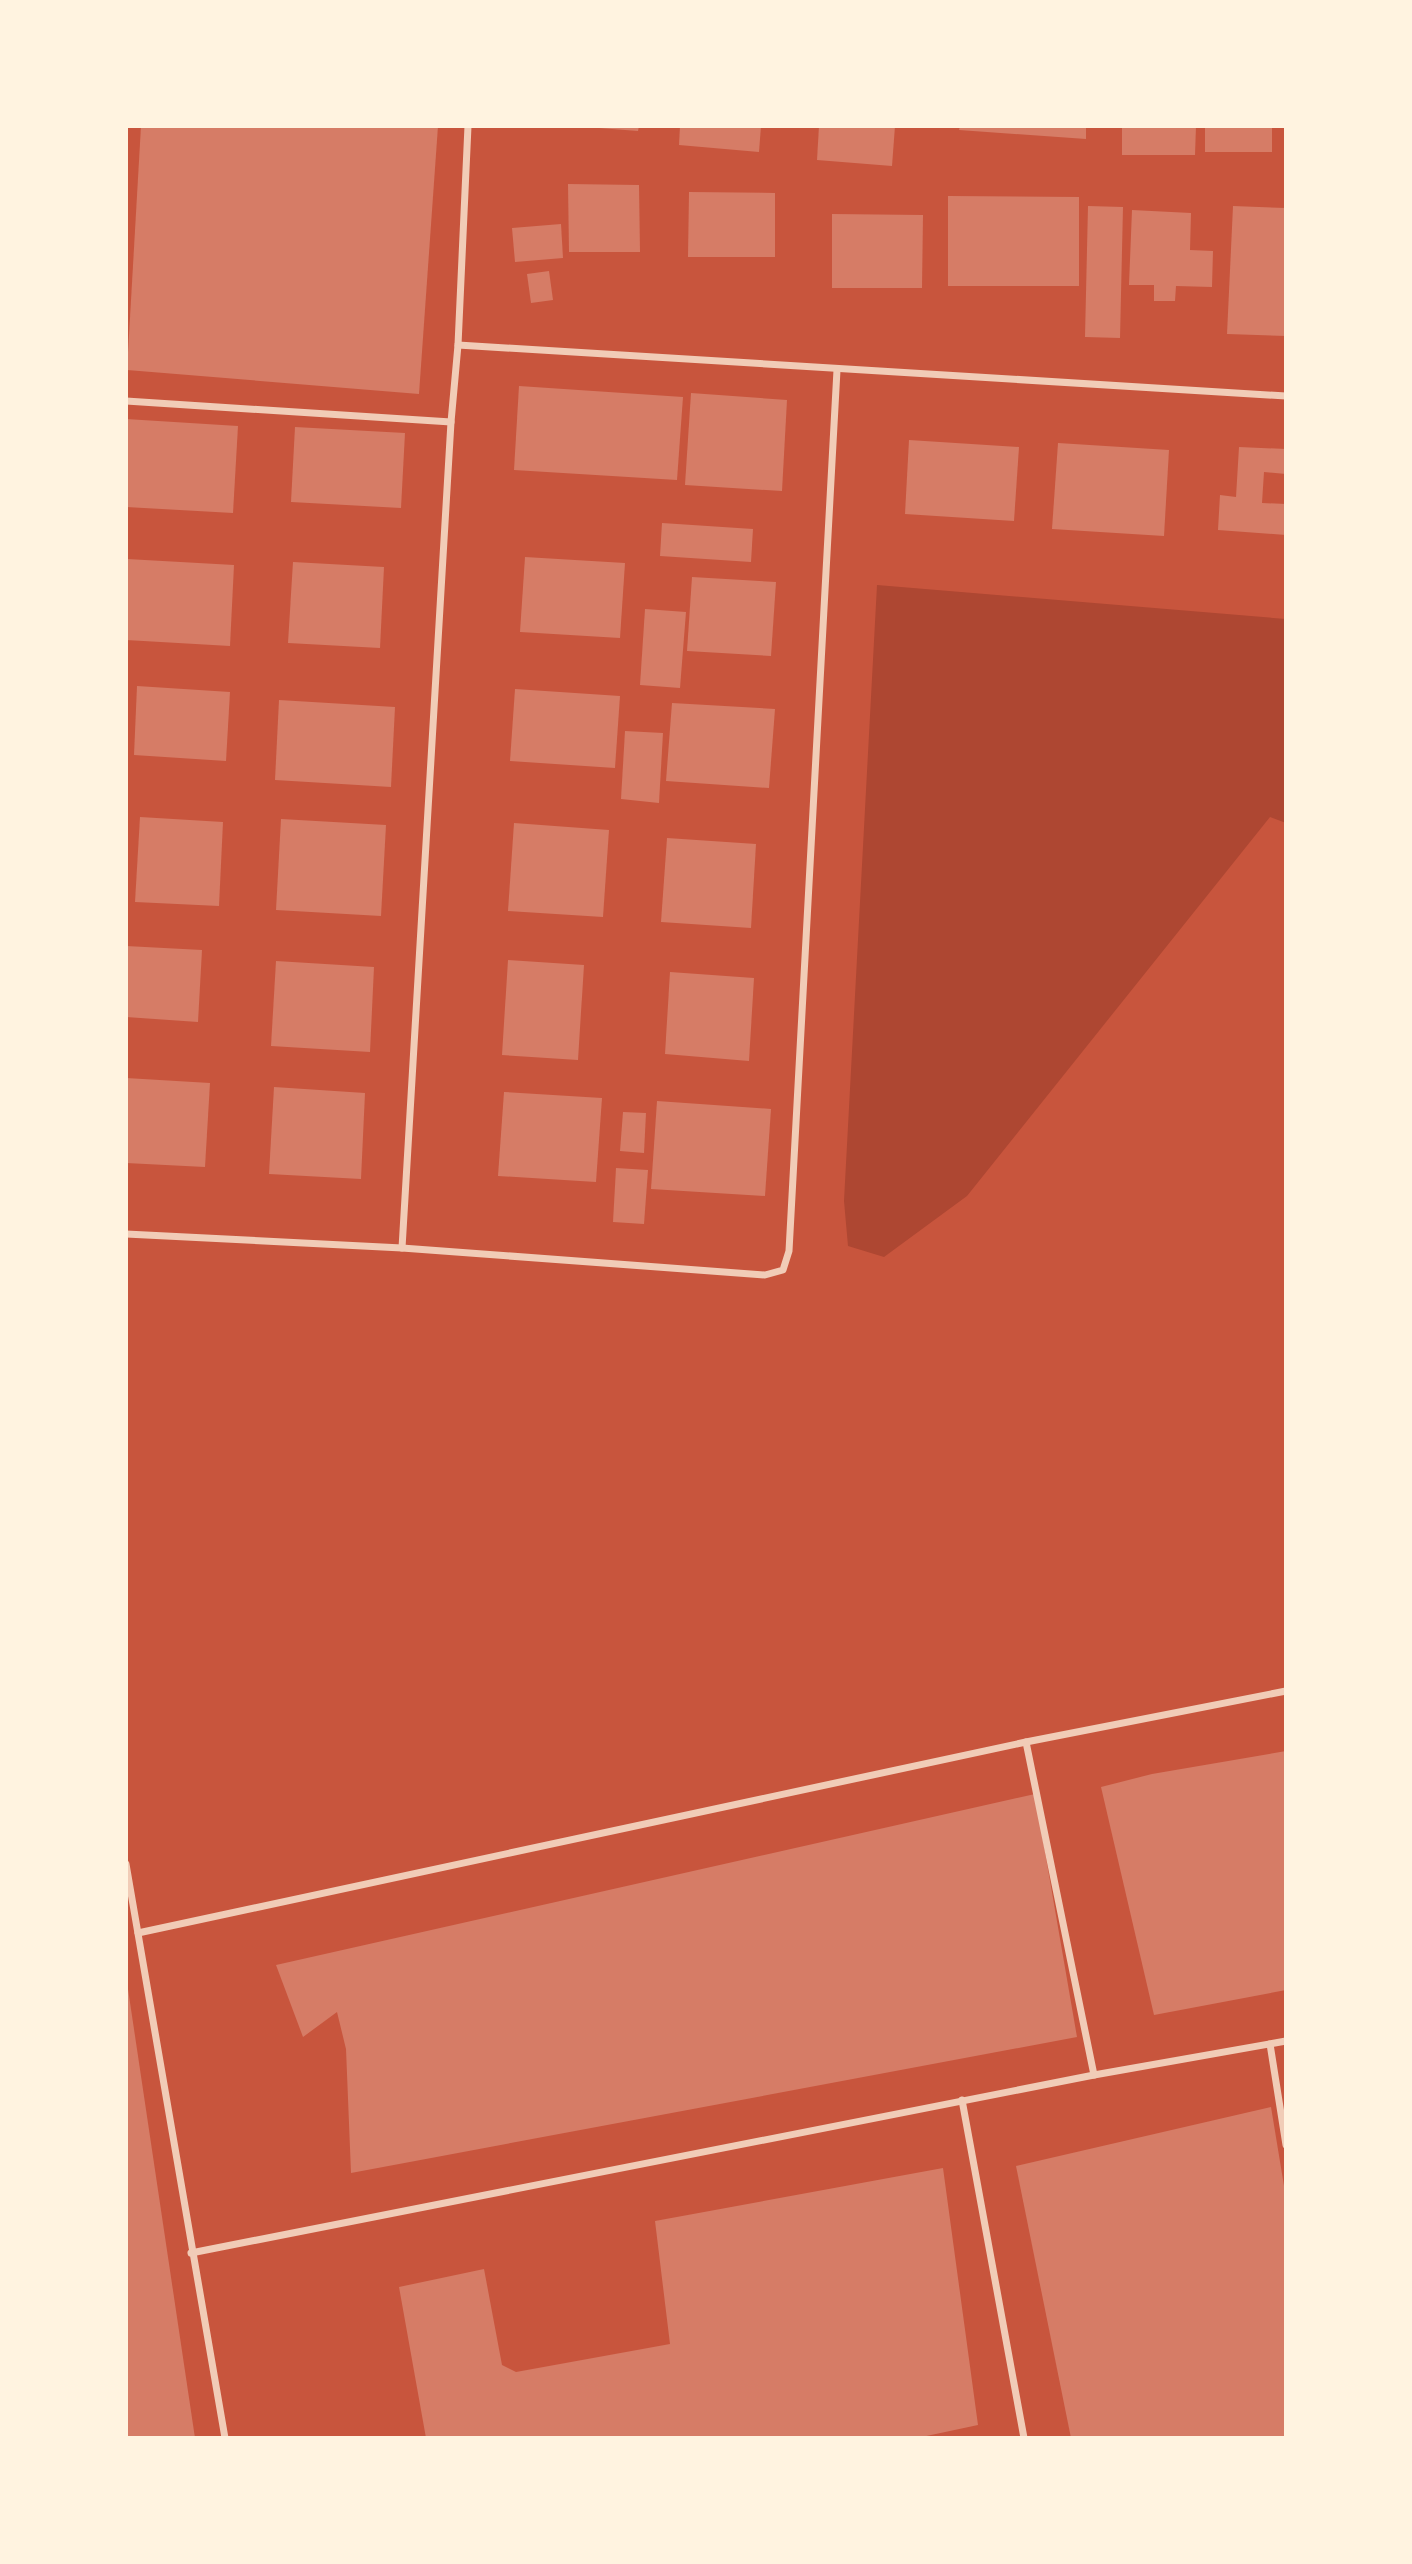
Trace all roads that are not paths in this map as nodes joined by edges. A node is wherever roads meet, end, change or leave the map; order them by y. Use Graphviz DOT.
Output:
graph roads {
  1 [pos="468,126"];
  2 [pos="458,345"];
  3 [pos="836,370"];
  4 [pos="1286,396"];
  5 [pos="126,401"];
  6 [pos="451,422"];
  7 [pos="126,1234"];
  8 [pos="402,1248"];
  9 [pos="1286,1691"];
  10 [pos="1026,1742"];
  11 [pos="126,1864"];
  12 [pos="138,1933"];
  13 [pos="1286,2041"];
  14 [pos="1270,2044"];
  15 [pos="1094,2075"];
  16 [pos="962,2101"];
  17 [pos="1286,2145"];
  18 [pos="191,2253"];
  19 [pos="225,2438"];
  20 [pos="1024,2438"];
  1 -- 2 [label="street"];
  2 -- 3 [label="street"];
  2 -- 6 [label="street"];
  3 -- 4 [label="street"];
  3 -- 8 [label="street"];
  5 -- 6 [label="street"];
  6 -- 8 [label="street"];
  7 -- 8 [label="street"];
  9 -- 10 [label="street"];
  10 -- 12 [label="street"];
  10 -- 15 [label="street"];
  11 -- 12 [label="street"];
  12 -- 18 [label="street"];
  13 -- 14 [label="street"];
  14 -- 15 [label="street"];
  14 -- 17 [label="street"];
  15 -- 16 [label="street"];
  16 -- 18 [label="street"];
  16 -- 20 [label="street"];
  18 -- 19 [label="street"];
}
